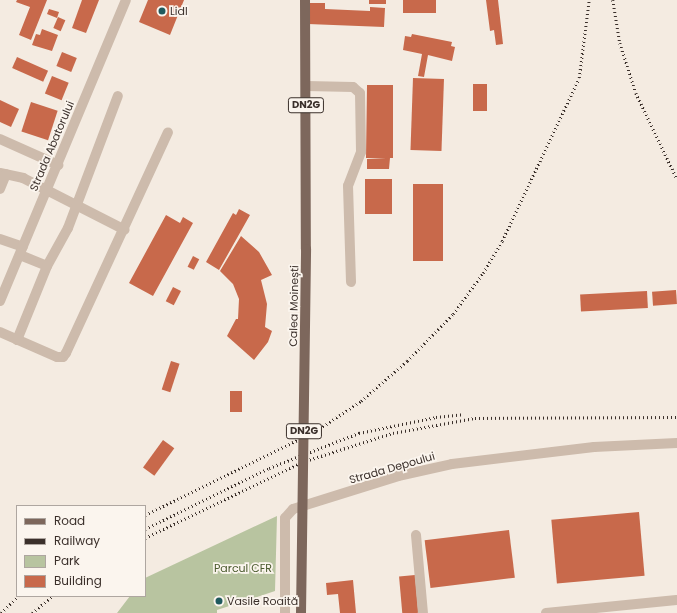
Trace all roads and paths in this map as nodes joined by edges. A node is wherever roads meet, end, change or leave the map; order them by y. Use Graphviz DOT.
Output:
graph roads {
  1 [pos="126,0"];
  2 [pos="305,0"];
  3 [pos="306,86"];
  4 [pos="118,96"];
  5 [pos="168,132"];
  6 [pos="0,139"];
  7 [pos="58,166"];
  8 [pos="3,173"];
  9 [pos="0,189"];
  10 [pos="47,191"];
  11 [pos="77,207"];
  12 [pos="125,230"];
  13 [pos="0,239"];
  14 [pos="21,251"];
  15 [pos="47,266"];
  16 [pos="351,282"];
  17 [pos="0,301"];
  18 [pos="0,332"];
  19 [pos="17,340"];
  20 [pos="677,443"];
  21 [pos="416,535"];
  22 [pos="676,600"];
  23 [pos="285,613"];
  24 [pos="301,613"];
  25 [pos="423,613"];
  26 [pos="546,613"];
  1 -- 7 [label="street, Strada Abatorului"];
  2 -- 3 [label="main road, Calea Moinești / DN2G"];
  3 -- 16 [label="street"];
  3 -- 24 [label="main road, Calea Moinești / DN2G, bridge"];
  4 -- 11 [label="street"];
  5 -- 12 [label="street"];
  6 -- 7 [label="street"];
  7 -- 10 [label="street, Strada Abatorului"];
  8 -- 9 [label="street"];
  8 -- 10 [label="street"];
  10 -- 11 [label="street"];
  10 -- 14 [label="street, Strada Abatorului"];
  11 -- 12 [label="street"];
  11 -- 15 [label="street"];
  12 -- 19 [label="street"];
  13 -- 14 [label="street"];
  14 -- 15 [label="street"];
  14 -- 17 [label="street, Strada Abatorului"];
  15 -- 19 [label="street"];
  18 -- 19 [label="street"];
  20 -- 23 [label="street, Strada Depoului"];
  21 -- 25 [label="street"];
  22 -- 26 [label="street"];
}
